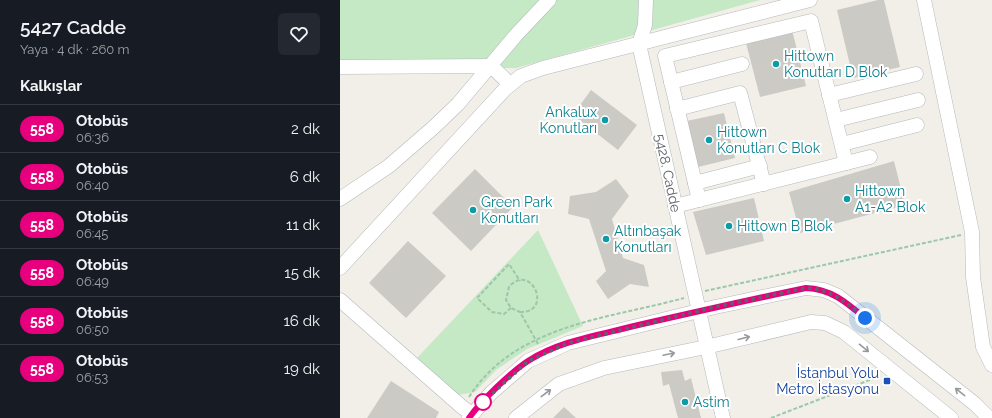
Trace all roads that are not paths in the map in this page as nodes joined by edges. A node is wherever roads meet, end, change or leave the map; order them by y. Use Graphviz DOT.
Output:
graph roads {
  1 [pos="549,0"];
  2 [pos="646,0"];
  3 [pos="810,0"];
  4 [pos="924,0"];
  5 [pos="639,44"];
  6 [pos="742,64"];
  7 [pos="491,66"];
  8 [pos="340,67"];
  9 [pos="916,74"];
  10 [pos="671,82"];
  11 [pos="510,84"];
  12 [pos="829,95"];
  13 [pos="918,100"];
  14 [pos="678,109"];
  15 [pos="836,120"];
  16 [pos="917,125"];
  17 [pos="842,144"];
  18 [pos="870,157"];
  19 [pos="846,163"];
  20 [pos="760,166"];
  21 [pos="695,183"];
  22 [pos="764,184"];
  23 [pos="340,199"];
  24 [pos="699,200"];
  25 [pos="675,206"];
  26 [pos="340,268"];
  27 [pos="340,300"];
  28 [pos="698,311"];
  29 [pos="706,347"];
  30 [pos="992,365"];
  31 [pos="471,416"];
  32 [pos="516,418"];
  33 [pos="723,418"];
  34 [pos="952,418"];
  35 [pos="989,418"];
  1 -- 7 [label="street"];
  2 -- 5 [label="street"];
  3 -- 5 [label="street"];
  4 -- 30 [label="street"];
  5 -- 11 [label="street"];
  5 -- 25 [label="street, 5428. Cadde"];
  6 -- 10 [label="street"];
  7 -- 8 [label="street"];
  7 -- 11 [label="street"];
  7 -- 23 [label="street"];
  9 -- 12 [label="street"];
  10 -- 12 [label="street"];
  10 -- 14 [label="street"];
  11 -- 26 [label="street"];
  12 -- 15 [label="street"];
  13 -- 15 [label="street"];
  14 -- 20 [label="street"];
  14 -- 21 [label="street"];
  15 -- 17 [label="street"];
  16 -- 17 [label="street"];
  17 -- 19 [label="street"];
  18 -- 19 [label="street"];
  19 -- 22 [label="street"];
  20 -- 21 [label="street"];
  20 -- 22 [label="street"];
  21 -- 24 [label="street"];
  22 -- 24 [label="street"];
  24 -- 25 [label="street"];
  25 -- 28 [label="street, 5428. Cadde"];
  27 -- 31 [label="street"];
  28 -- 29 [label="street, 5428. Cadde"];
  28 -- 31 [label="street"];
  35 -- 28 [label="street, one-way"];
  32 -- 29 [label="street, one-way"];
  29 -- 33 [label="street, 5428. Cadde"];
  29 -- 34 [label="street, one-way"];
}
